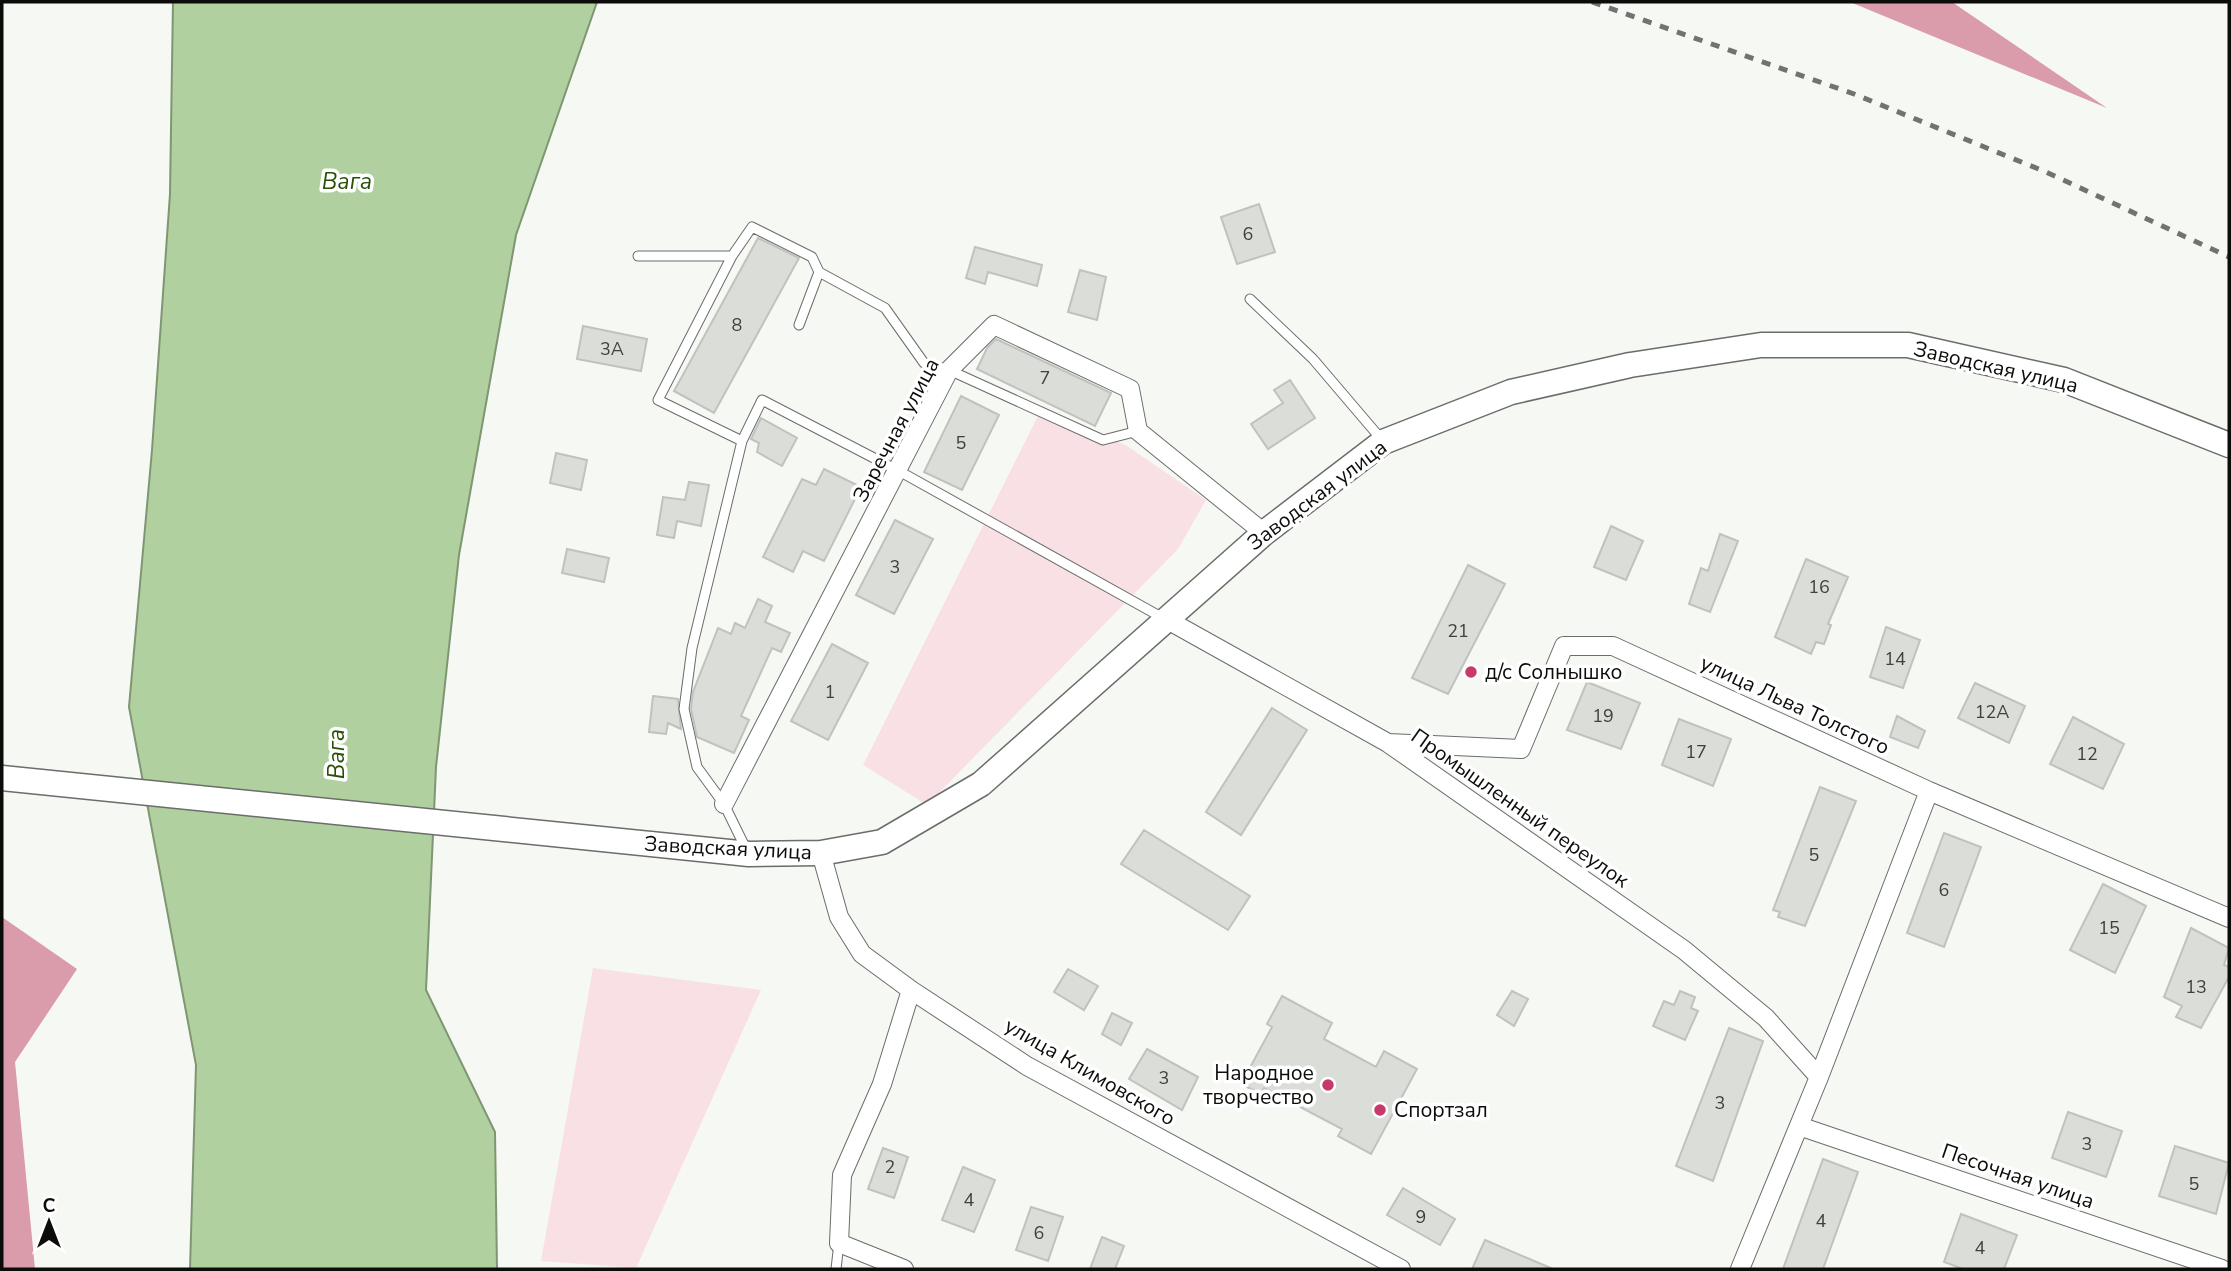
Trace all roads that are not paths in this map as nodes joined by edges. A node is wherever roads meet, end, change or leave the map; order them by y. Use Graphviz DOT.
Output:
graph roads {
  1 [pos="638,256"];
  2 [pos="732,256"];
  3 [pos="819,272"];
  4 [pos="1250,299"];
  5 [pos="799,325"];
  6 [pos="949,370"];
  7 [pos="1138,431"];
  8 [pos="742,442"];
  9 [pos="1383,442"];
  10 [pos="2229,445"];
  11 [pos="899,471"];
  12 [pos="1264,533"];
  13 [pos="1164,618"];
  14 [pos="1388,743"];
  15 [pos="2,778"];
  16 [pos="1929,791"];
  17 [pos="724,804"];
  18 [pos="748,853"];
  19 [pos="821,853"];
  20 [pos="2229,918"];
  21 [pos="911,990"];
  22 [pos="1819,1077"];
  23 [pos="1799,1126"];
  24 [pos="839,1243"];
  25 [pos="836,1269"];
  26 [pos="904,1269"];
  27 [pos="1401,1269"];
  28 [pos="1740,1269"];
  29 [pos="2222,1269"];
  1 -- 2 [label="lane"];
  2 -- 3 [label="lane"];
  2 -- 8 [label="lane"];
  3 -- 5 [label="lane"];
  3 -- 6 [label="lane"];
  4 -- 9 [label="lane"];
  6 -- 7 [label="lane"];
  6 -- 7 [label="street, Заречная улица"];
  6 -- 11 [label="street, Заречная улица"];
  7 -- 12 [label="street"];
  8 -- 11 [label="lane"];
  8 -- 17 [label="lane"];
  9 -- 10 [label="main road, Заводская улица"];
  9 -- 12 [label="main road, Заводская улица"];
  11 -- 13 [label="lane"];
  11 -- 17 [label="street, Заречная улица"];
  12 -- 13 [label="main road, Заводская улица"];
  13 -- 14 [label="street, Промышленный переулок"];
  13 -- 19 [label="main road, Заводская улица"];
  14 -- 16 [label="street, улица Льва Толстого"];
  14 -- 22 [label="street, Промышленный переулок"];
  15 -- 18 [label="main road, Заводская улица"];
  16 -- 20 [label="street, улица Льва Толстого"];
  16 -- 22 [label="street"];
  17 -- 18 [label="lane"];
  18 -- 19 [label="main road, Заводская улица"];
  19 -- 21 [label="street, улица Климовского"];
  21 -- 24 [label="street"];
  21 -- 27 [label="street, улица Климовского"];
  22 -- 23 [label="street"];
  23 -- 28 [label="street"];
  23 -- 29 [label="street, Песочная улица"];
  24 -- 25 [label="lane"];
  24 -- 26 [label="street"];
}
